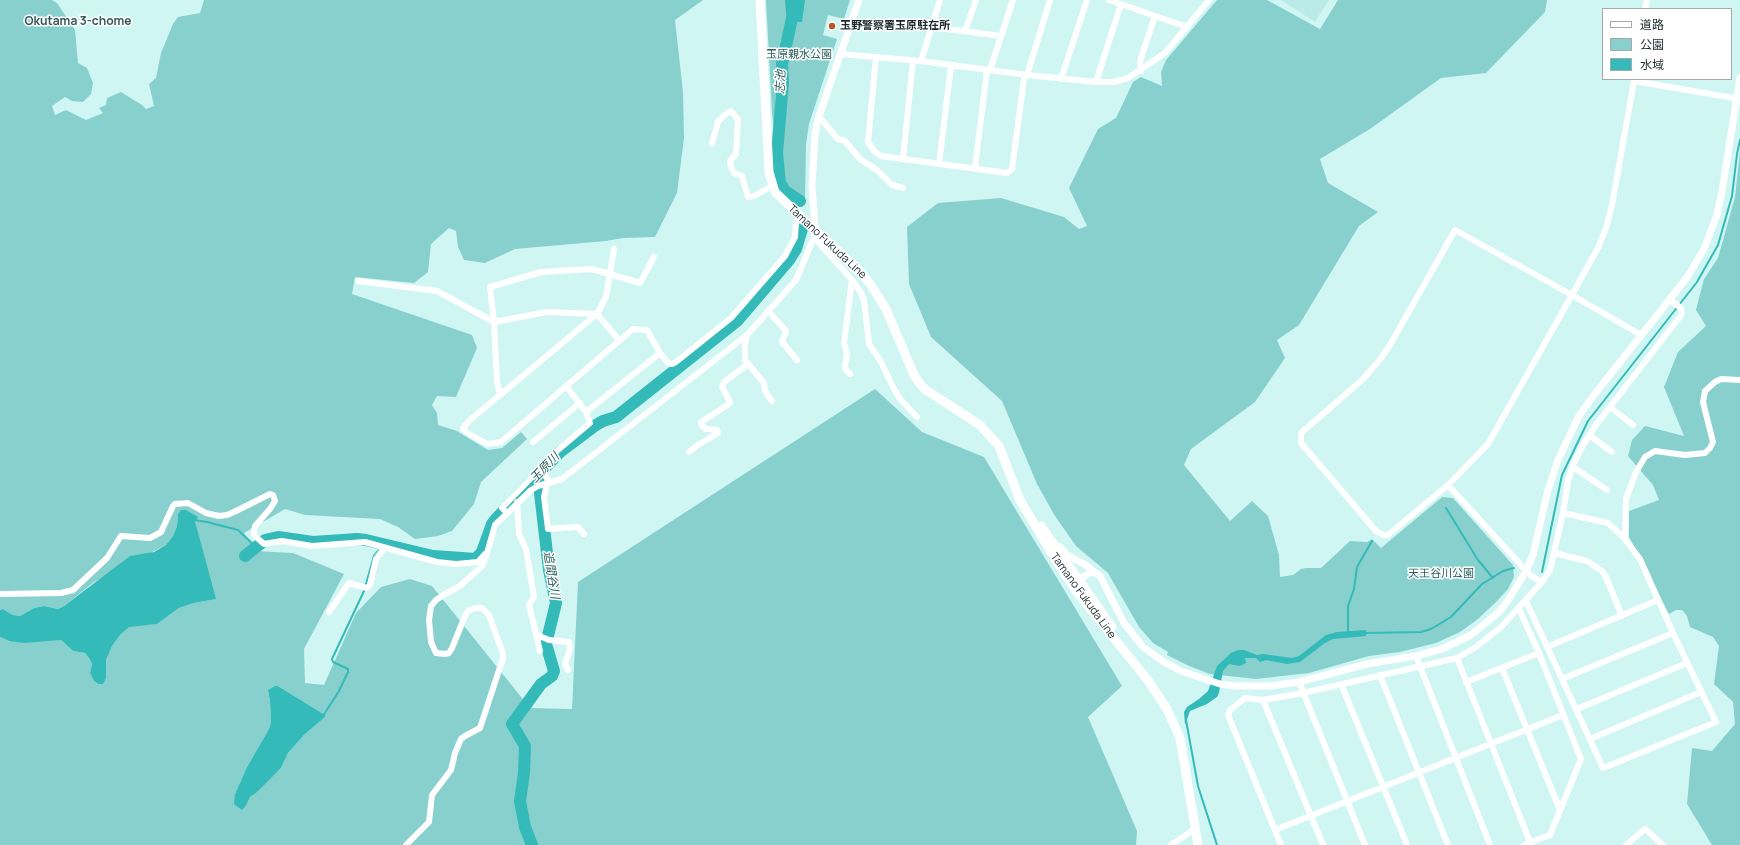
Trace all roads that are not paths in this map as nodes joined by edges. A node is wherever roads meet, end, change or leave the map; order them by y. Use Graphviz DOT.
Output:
graph roads {
  1 [pos="760,0"];
  2 [pos="859,0"];
  3 [pos="940,0"];
  4 [pos="976,0"];
  5 [pos="1013,0"];
  6 [pos="1050,0"];
  7 [pos="1087,0"];
  8 [pos="1109,0"];
  9 [pos="1209,0"];
  10 [pos="1119,2"];
  11 [pos="1155,16"];
  12 [pos="931,27"];
  13 [pos="1187,27"];
  14 [pos="965,31"];
  15 [pos="1001,36"];
  16 [pos="841,54"];
  17 [pos="876,57"];
  18 [pos="921,61"];
  19 [pos="913,62"];
  20 [pos="952,66"];
  21 [pos="989,70"];
  22 [pos="1141,71"];
  23 [pos="1027,75"];
  24 [pos="1740,78"];
  25 [pos="1061,79"];
  26 [pos="1634,80"];
  27 [pos="1096,82"];
  28 [pos="1738,99"];
  29 [pos="819,117"];
  30 [pos="712,143"];
  31 [pos="903,159"];
  32 [pos="939,164"];
  33 [pos="975,168"];
  34 [pos="772,186"];
  35 [pos="903,188"];
  36 [pos="799,215"];
  37 [pos="814,232"];
  38 [pos="614,249"];
  39 [pos="654,257"];
  40 [pos="610,273"];
  41 [pos="852,280"];
  42 [pos="358,281"];
  43 [pos="1572,295"];
  44 [pos="1670,300"];
  45 [pos="768,311"];
  46 [pos="597,314"];
  47 [pos="494,322"];
  48 [pos="747,334"];
  49 [pos="1641,335"];
  50 [pos="619,340"];
  51 [pos="660,353"];
  52 [pos="797,360"];
  53 [pos="748,364"];
  54 [pos="850,374"];
  55 [pos="1740,380"];
  56 [pos="566,386"];
  57 [pos="500,394"];
  58 [pos="772,401"];
  59 [pos="580,403"];
  60 [pos="1610,407"];
  61 [pos="586,412"];
  62 [pos="917,417"];
  63 [pos="1633,425"];
  64 [pos="1589,435"];
  65 [pos="533,442"];
  66 [pos="689,452"];
  67 [pos="1612,452"];
  68 [pos="1573,467"];
  69 [pos="541,471"];
  70 [pos="1014,483"];
  71 [pos="543,485"];
  72 [pos="1448,485"];
  73 [pos="520,489"];
  74 [pos="1608,490"];
  75 [pos="525,495"];
  76 [pos="513,497"];
  77 [pos="518,502"];
  78 [pos="507,512"];
  79 [pos="1563,513"];
  80 [pos="1039,522"];
  81 [pos="584,534"];
  82 [pos="1625,539"];
  83 [pos="384,548"];
  84 [pos="487,551"];
  85 [pos="1554,553"];
  86 [pos="1526,571"];
  87 [pos="1094,572"];
  88 [pos="1075,581"];
  89 [pos="1542,582"];
  90 [pos="0,594"];
  91 [pos="1658,600"];
  92 [pos="1526,601"];
  93 [pos="1519,609"];
  94 [pos="329,612"];
  95 [pos="1622,616"];
  96 [pos="1673,633"];
  97 [pos="537,634"];
  98 [pos="1547,647"];
  99 [pos="540,651"];
  100 [pos="1539,653"];
  101 [pos="1416,656"];
  102 [pos="1457,658"];
  103 [pos="1687,663"];
  104 [pos="1420,668"];
  105 [pos="1502,668"];
  106 [pos="568,670"];
  107 [pos="1380,675"];
  108 [pos="1562,679"];
  109 [pos="1299,682"];
  110 [pos="1466,682"];
  111 [pos="1342,686"];
  112 [pos="1247,687"];
  113 [pos="1701,692"];
  114 [pos="1303,694"];
  115 [pos="1245,698"];
  116 [pos="1264,700"];
  117 [pos="1577,709"];
  118 [pos="1563,715"];
  119 [pos="1526,729"];
  120 [pos="1590,738"];
  121 [pos="1491,743"];
  122 [pos="1456,757"];
  123 [pos="1419,772"];
  124 [pos="1383,787"];
  125 [pos="1347,801"];
  126 [pos="1560,810"];
  127 [pos="1311,816"];
  128 [pos="1195,829"];
  129 [pos="1275,830"];
  130 [pos="1530,842"];
  131 [pos="406,845"];
  132 [pos="1171,845"];
  133 [pos="1198,845"];
  134 [pos="1281,845"];
  135 [pos="1323,845"];
  136 [pos="1365,845"];
  137 [pos="1407,845"];
  138 [pos="1448,845"];
  139 [pos="1490,845"];
  140 [pos="1524,845"];
  141 [pos="1626,845"];
  142 [pos="1663,845"];
  1 -- 34 [label="main road, Tamano Fukuda Line"];
  2 -- 16 [label="street"];
  3 -- 12 [label="street"];
  4 -- 14 [label="street"];
  5 -- 15 [label="street"];
  6 -- 23 [label="street"];
  7 -- 25 [label="street"];
  8 -- 10 [label="street"];
  9 -- 13 [label="street"];
  10 -- 11 [label="street"];
  10 -- 27 [label="street"];
  11 -- 13 [label="street"];
  11 -- 22 [label="street"];
  12 -- 14 [label="street"];
  12 -- 18 [label="street"];
  13 -- 22 [label="street"];
  14 -- 15 [label="street"];
  15 -- 21 [label="street"];
  16 -- 17 [label="street"];
  16 -- 29 [label="street"];
  17 -- 19 [label="street"];
  17 -- 31 [label="street"];
  18 -- 19 [label="street"];
  18 -- 20 [label="street"];
  19 -- 31 [label="street"];
  20 -- 21 [label="street"];
  20 -- 32 [label="street"];
  21 -- 23 [label="street"];
  21 -- 33 [label="street"];
  22 -- 27 [label="street"];
  23 -- 25 [label="street"];
  23 -- 33 [label="street"];
  24 -- 28 [label="street"];
  25 -- 27 [label="street"];
  26 -- 28 [label="street"];
  26 -- 43 [label="street"];
  28 -- 44 [label="street"];
  29 -- 35 [label="street"];
  29 -- 37 [label="street"];
  30 -- 34 [label="street"];
  31 -- 32 [label="street"];
  32 -- 33 [label="street"];
  34 -- 36 [label="main road, Tamano Fukuda Line"];
  36 -- 37 [label="main road, Tamano Fukuda Line"];
  36 -- 51 [label="street"];
  37 -- 41 [label="street"];
  37 -- 45 [label="street"];
  37 -- 70 [label="main road, Tamano Fukuda Line"];
  38 -- 40 [label="street"];
  39 -- 40 [label="street"];
  40 -- 46 [label="street"];
  40 -- 47 [label="street"];
  41 -- 54 [label="street"];
  41 -- 62 [label="street"];
  42 -- 47 [label="street"];
  43 -- 49 [label="street"];
  43 -- 72 [label="street"];
  43 -- 72 [label="street"];
  44 -- 49 [label="street"];
  44 -- 60 [label="street"];
  45 -- 48 [label="street"];
  45 -- 52 [label="street"];
  46 -- 47 [label="street"];
  46 -- 50 [label="street"];
  46 -- 57 [label="street"];
  47 -- 57 [label="street"];
  48 -- 53 [label="street"];
  48 -- 71 [label="street"];
  49 -- 86 [label="street"];
  50 -- 51 [label="street"];
  50 -- 56 [label="street"];
  51 -- 61 [label="street"];
  53 -- 58 [label="street"];
  53 -- 66 [label="street"];
  55 -- 82 [label="street"];
  56 -- 57 [label="street"];
  56 -- 59 [label="street"];
  59 -- 61 [label="street"];
  59 -- 65 [label="street"];
  60 -- 63 [label="street"];
  60 -- 64 [label="street"];
  61 -- 69 [label="street"];
  64 -- 67 [label="street"];
  64 -- 68 [label="street"];
  68 -- 74 [label="street"];
  68 -- 79 [label="street"];
  69 -- 71 [label="street"];
  69 -- 73 [label="street"];
  70 -- 80 [label="main road, Tamano Fukuda Line"];
  70 -- 88 [label="main road, Tamano Fukuda Line"];
  71 -- 75 [label="street"];
  71 -- 81 [label="street"];
  72 -- 86 [label="street"];
  73 -- 75 [label="street"];
  73 -- 76 [label="street"];
  75 -- 77 [label="street"];
  76 -- 77 [label="street"];
  76 -- 78 [label="street"];
  77 -- 78 [label="street"];
  77 -- 97 [label="street"];
  78 -- 84 [label="street"];
  79 -- 82 [label="street"];
  79 -- 85 [label="street"];
  80 -- 87 [label="street"];
  80 -- 88 [label="main road, Tamano Fukuda Line"];
  82 -- 91 [label="street"];
  83 -- 84 [label="street"];
  83 -- 90 [label="street"];
  83 -- 94 [label="street"];
  84 -- 131 [label="street"];
  85 -- 89 [label="street"];
  85 -- 95 [label="street"];
  86 -- 89 [label="street"];
  86 -- 101 [label="street"];
  87 -- 88 [label="street"];
  87 -- 112 [label="street"];
  88 -- 128 [label="main road, Tamano Fukuda Line"];
  89 -- 92 [label="street"];
  91 -- 95 [label="street"];
  91 -- 96 [label="street"];
  92 -- 93 [label="street"];
  92 -- 98 [label="street"];
  93 -- 100 [label="street"];
  93 -- 102 [label="street"];
  95 -- 98 [label="street"];
  96 -- 103 [label="street"];
  96 -- 108 [label="street"];
  97 -- 99 [label="street"];
  97 -- 106 [label="street"];
  98 -- 108 [label="street"];
  100 -- 105 [label="street"];
  100 -- 118 [label="street"];
  101 -- 104 [label="street"];
  101 -- 109 [label="street"];
  102 -- 104 [label="street"];
  102 -- 110 [label="street"];
  103 -- 113 [label="street"];
  103 -- 117 [label="street"];
  104 -- 107 [label="street"];
  104 -- 122 [label="street"];
  105 -- 110 [label="street"];
  105 -- 119 [label="street"];
  107 -- 111 [label="street"];
  107 -- 123 [label="street"];
  108 -- 117 [label="street"];
  109 -- 112 [label="street"];
  109 -- 114 [label="street"];
  110 -- 121 [label="street"];
  111 -- 114 [label="street"];
  111 -- 124 [label="street"];
  112 -- 115 [label="street"];
  113 -- 120 [label="street"];
  113 -- 120 [label="street"];
  114 -- 116 [label="street"];
  114 -- 125 [label="street"];
  115 -- 116 [label="street"];
  115 -- 129 [label="street"];
  116 -- 127 [label="street"];
  117 -- 120 [label="street"];
  118 -- 119 [label="street"];
  118 -- 126 [label="street"];
  119 -- 121 [label="street"];
  119 -- 126 [label="street"];
  121 -- 122 [label="street"];
  121 -- 130 [label="street"];
  122 -- 123 [label="street"];
  122 -- 139 [label="street"];
  123 -- 124 [label="street"];
  123 -- 138 [label="street"];
  124 -- 125 [label="street"];
  124 -- 137 [label="street"];
  125 -- 127 [label="street"];
  125 -- 136 [label="street"];
  126 -- 130 [label="street"];
  127 -- 129 [label="street"];
  127 -- 135 [label="street"];
  128 -- 132 [label="street"];
  128 -- 133 [label="main road, Tamano Fukuda Line"];
  129 -- 134 [label="street"];
  130 -- 140 [label="street"];
  141 -- 142 [label="street"];
}
